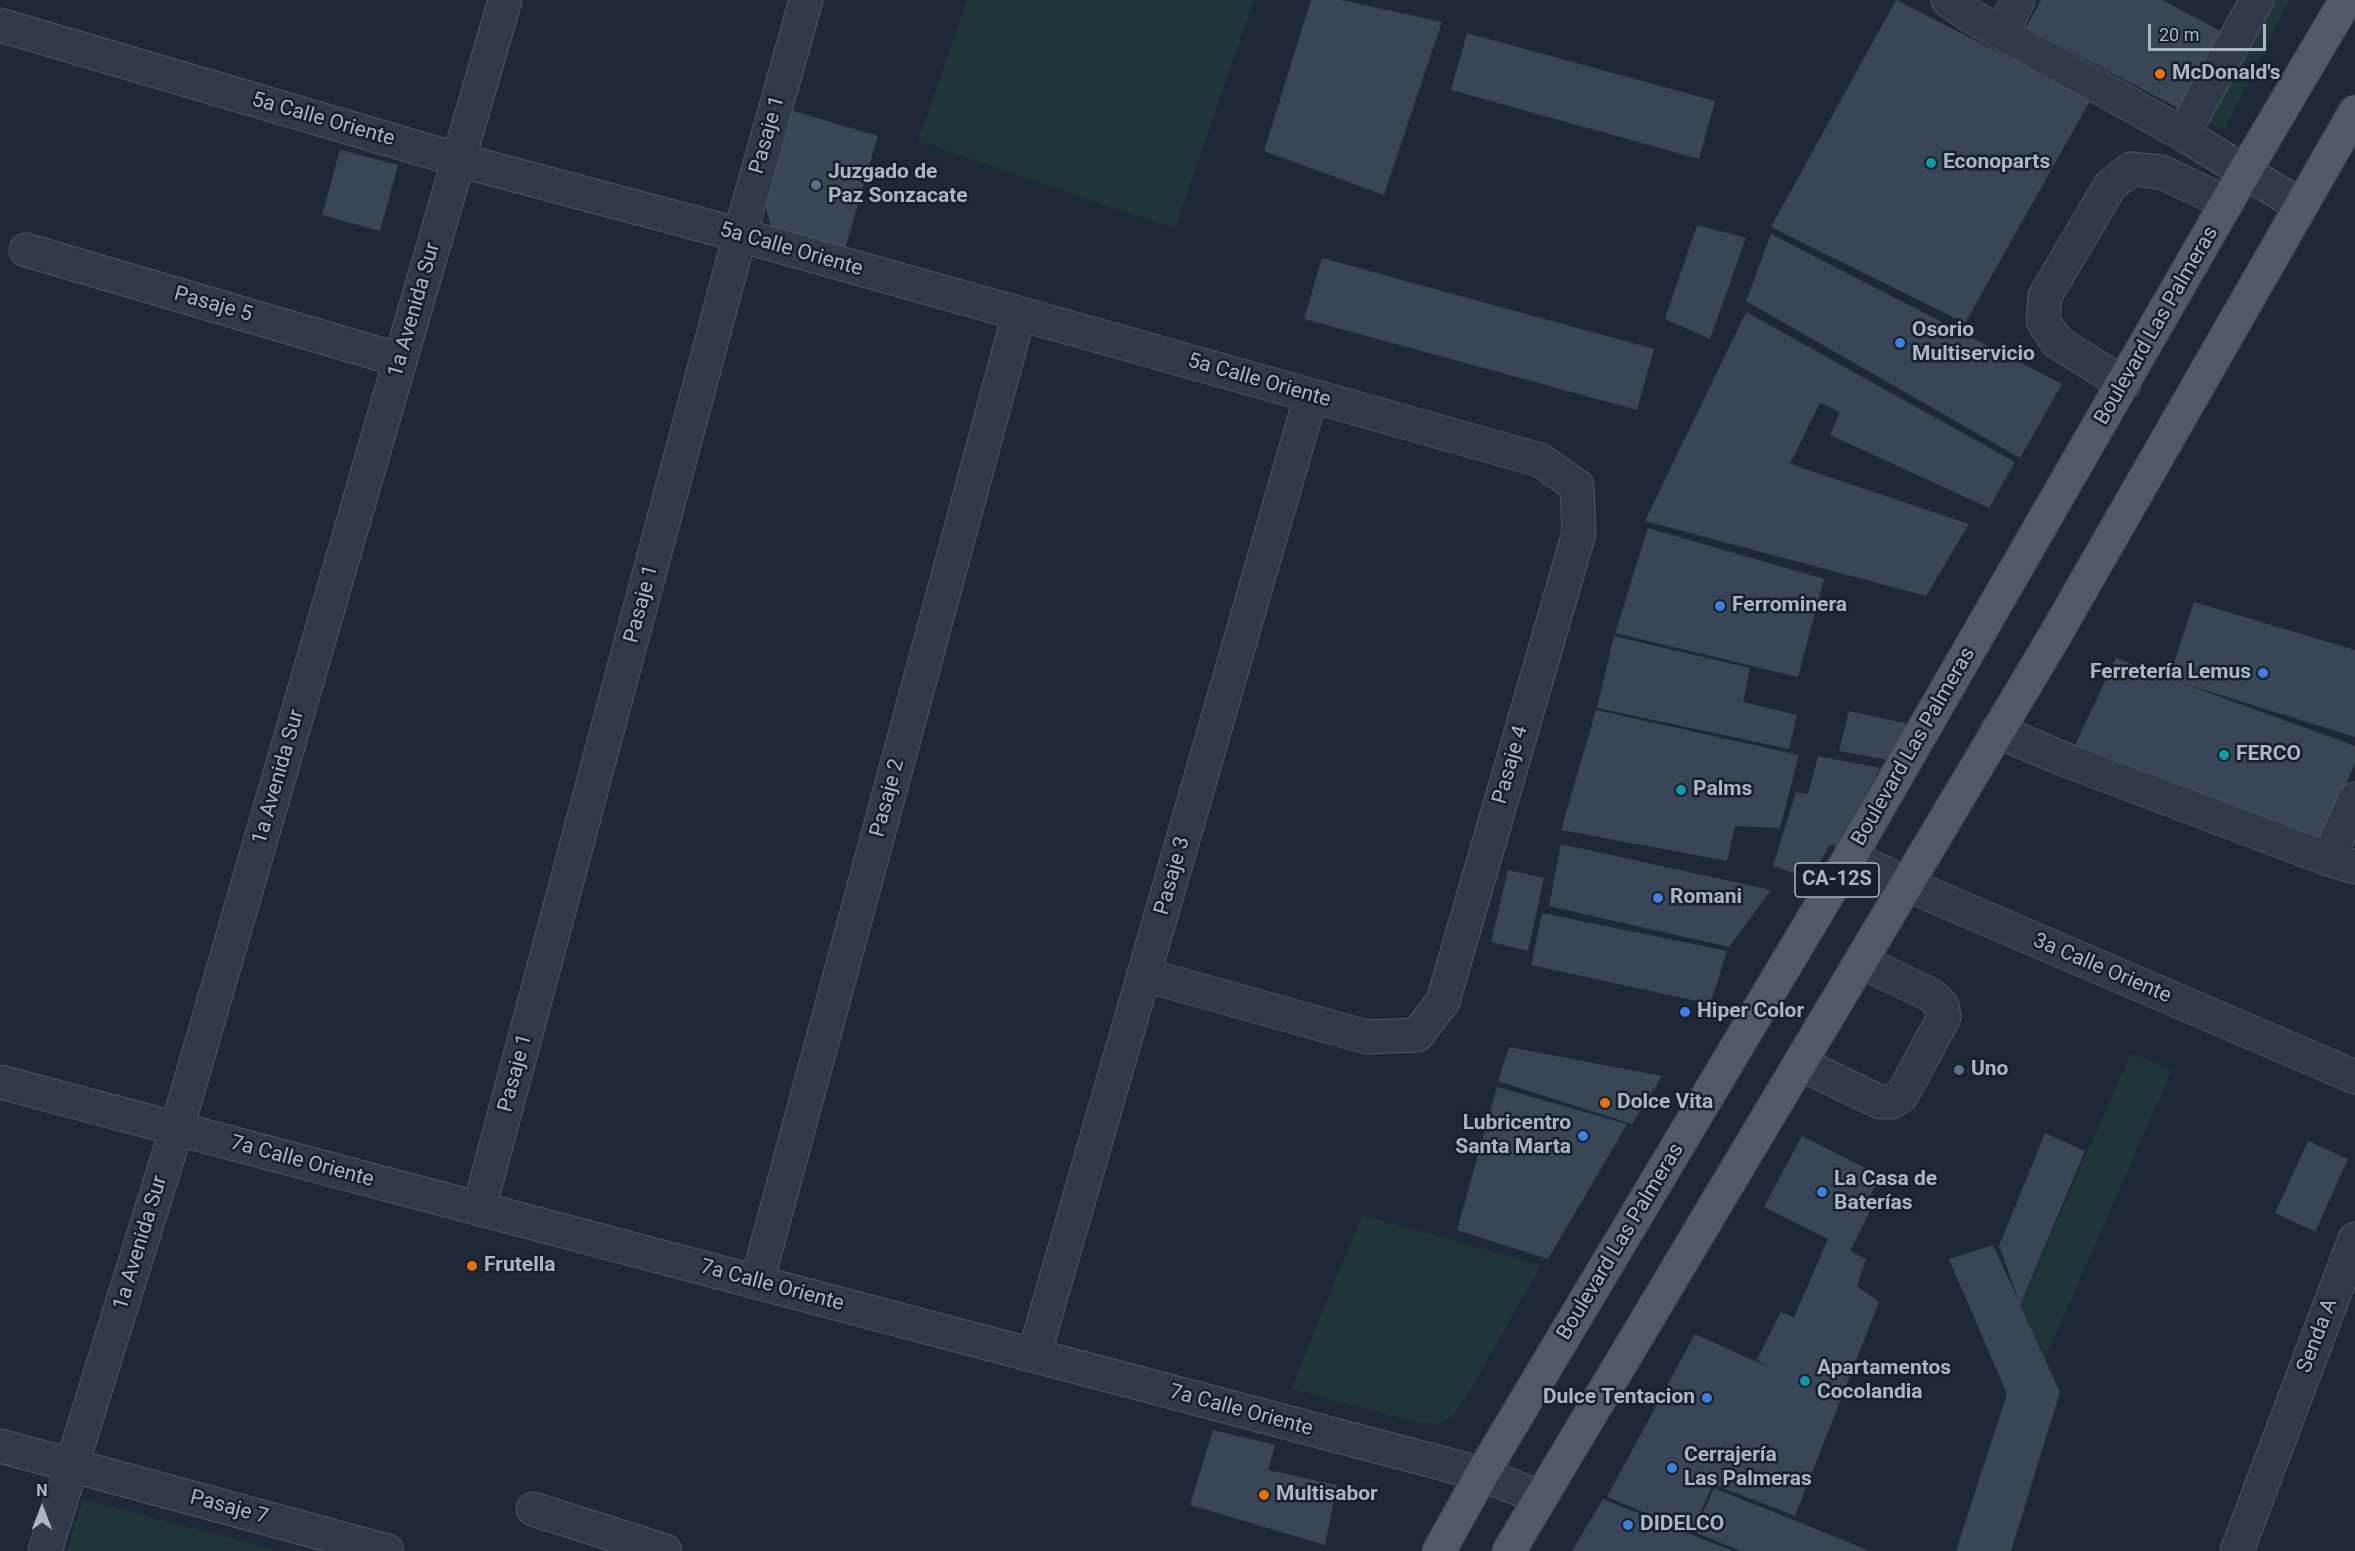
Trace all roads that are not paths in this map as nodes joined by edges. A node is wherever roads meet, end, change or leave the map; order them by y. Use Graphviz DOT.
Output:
graph roads {
  1 [pos="505,0"];
  2 [pos="806,0"];
  3 [pos="1948,0"];
  4 [pos="2018,0"];
  5 [pos="2257,0"];
  6 [pos="2346,0"];
  7 [pos="0,25"];
  8 [pos="2002,33"];
  9 [pos="2355,112"];
  10 [pos="2183,134"];
  11 [pos="459,160"];
  12 [pos="2244,171"];
  13 [pos="2227,203"];
  14 [pos="2301,206"];
  15 [pos="740,235"];
  16 [pos="26,250"];
  17 [pos="1020,314"];
  18 [pos="400,360"];
  19 [pos="2124,384"];
  20 [pos="1311,396"];
  21 [pos="1577,486"];
  22 [pos="1997,731"];
  23 [pos="2355,799"];
  24 [pos="1850,857"];
  25 [pos="2342,863"];
  26 [pos="1908,884"];
  27 [pos="1862,962"];
  28 [pos="1144,975"];
  29 [pos="1800,1064"];
  30 [pos="2355,1077"];
  31 [pos="0,1082"];
  32 [pos="177,1128"];
  33 [pos="480,1209"];
  34 [pos="2355,1239"];
  35 [pos="757,1282"];
  36 [pos="1034,1355"];
  37 [pos="0,1446"];
  38 [pos="71,1466"];
  39 [pos="1482,1474"];
  40 [pos="1541,1498"];
  41 [pos="533,1509"];
  42 [pos="45,1551"];
  43 [pos="387,1551"];
  44 [pos="665,1551"];
  45 [pos="1439,1551"];
  46 [pos="1509,1551"];
  47 [pos="2237,1551"];
  1 -- 11 [label="street, 1a Avenida Sur"];
  2 -- 15 [label="street, Pasaje 1"];
  3 -- 8 [label="street"];
  4 -- 8 [label="street"];
  5 -- 10 [label="street"];
  6 -- 12 [label="main road, Boulevard Las Palmeras / CA-12S"];
  7 -- 11 [label="street, 5a Calle Oriente"];
  8 -- 10 [label="street"];
  9 -- 14 [label="main road"];
  10 -- 12 [label="street"];
  11 -- 15 [label="street, 5a Calle Oriente"];
  11 -- 18 [label="street, 1a Avenida Sur"];
  12 -- 13 [label="main road, Boulevard Las Palmeras / CA-12S"];
  12 -- 14 [label="street"];
  13 -- 19 [label="main road, Boulevard Las Palmeras / CA-12S"];
  13 -- 19 [label="street"];
  14 -- 22 [label="main road"];
  15 -- 17 [label="street, 5a Calle Oriente"];
  15 -- 33 [label="street, Pasaje 1"];
  16 -- 18 [label="street, Pasaje 5"];
  17 -- 20 [label="street, 5a Calle Oriente"];
  17 -- 35 [label="street, Pasaje 2"];
  18 -- 32 [label="street, 1a Avenida Sur"];
  19 -- 24 [label="main road, Boulevard Las Palmeras / CA-12S"];
  20 -- 21 [label="street, 5a Calle Oriente"];
  20 -- 28 [label="street, Pasaje 3"];
  21 -- 28 [label="street, Pasaje 4"];
  22 -- 25 [label="street"];
  22 -- 26 [label="main road"];
  23 -- 25 [label="street"];
  24 -- 26 [label="street, 3a Calle Oriente"];
  24 -- 39 [label="main road, Boulevard Las Palmeras / CA-12S"];
  26 -- 27 [label="main road"];
  26 -- 30 [label="street, 3a Calle Oriente"];
  27 -- 29 [label="main road"];
  27 -- 29 [label="street"];
  28 -- 36 [label="street, Pasaje 3"];
  29 -- 40 [label="main road"];
  31 -- 32 [label="street, 7a Calle Oriente"];
  32 -- 33 [label="street, 7a Calle Oriente"];
  32 -- 38 [label="street, 1a Avenida Sur"];
  33 -- 35 [label="street, 7a Calle Oriente"];
  34 -- 47 [label="street, Senda A"];
  35 -- 36 [label="street, 7a Calle Oriente"];
  36 -- 39 [label="street, 7a Calle Oriente"];
  37 -- 38 [label="street, Pasaje 7"];
  38 -- 42 [label="street, 1a Avenida Sur"];
  38 -- 43 [label="street, Pasaje 7"];
  39 -- 40 [label="street, 7a Calle Oriente"];
  39 -- 45 [label="main road, Boulevard Las Palmeras / CA-12S"];
  40 -- 46 [label="main road"];
  41 -- 44 [label="street"];
}
